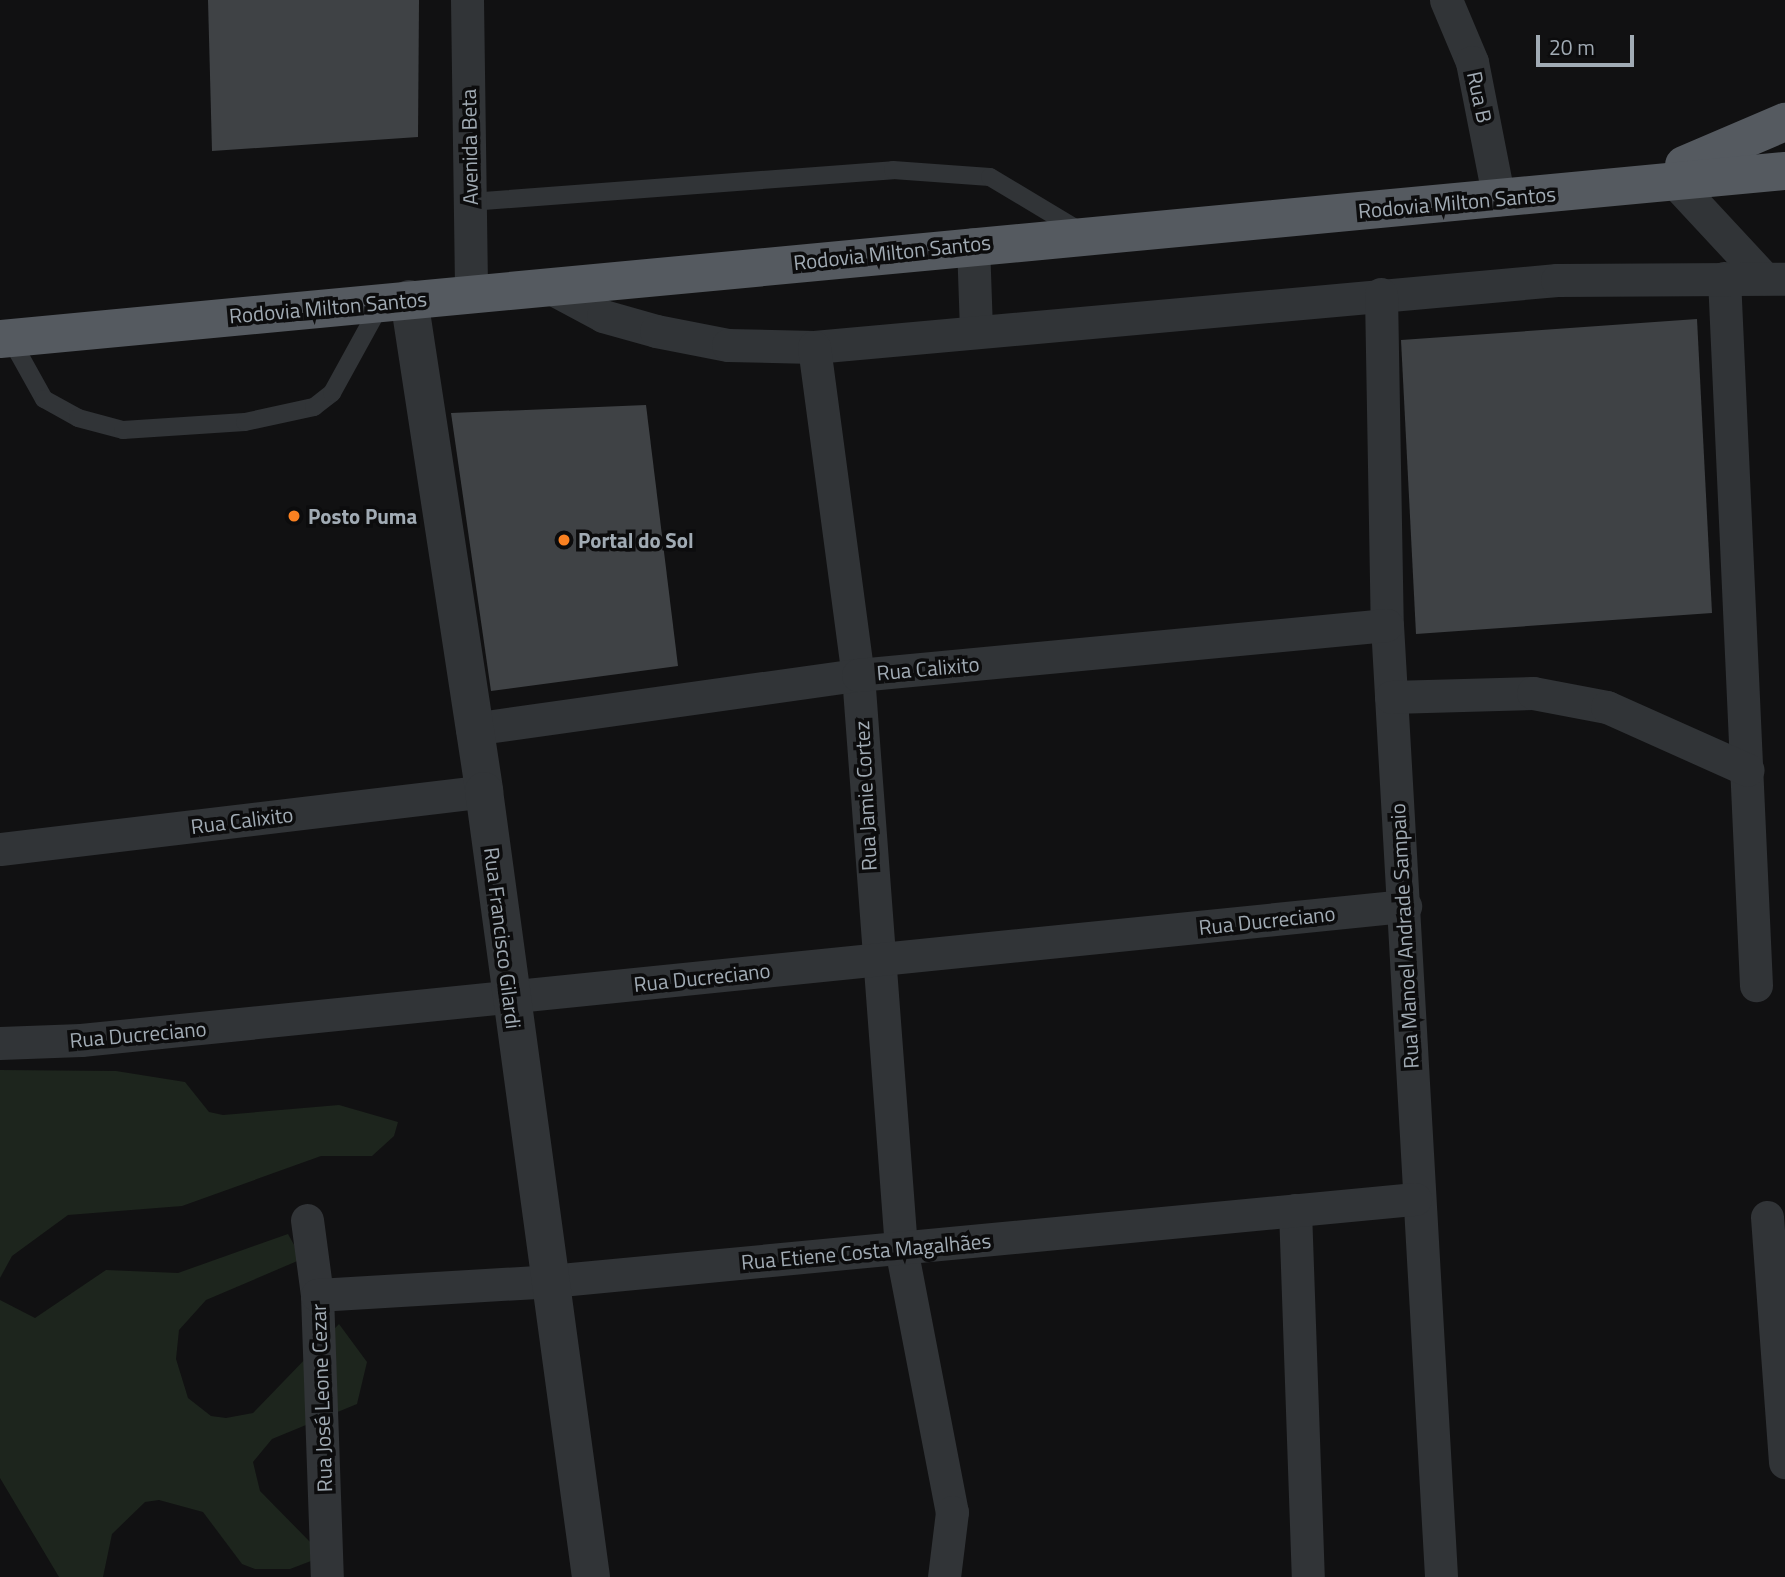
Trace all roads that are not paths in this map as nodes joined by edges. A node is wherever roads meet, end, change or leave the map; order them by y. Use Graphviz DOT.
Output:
graph roads {
  1 [pos="467,0"];
  2 [pos="1446,0"];
  3 [pos="1785,122"];
  4 [pos="1775,175"];
  5 [pos="1673,180"];
  6 [pos="1615,189"];
  7 [pos="1499,199"];
  8 [pos="470,202"];
  9 [pos="1086,234"];
  10 [pos="974,244"];
  11 [pos="1724,278"];
  12 [pos="1774,279"];
  13 [pos="549,287"];
  14 [pos="471,294"];
  15 [pos="1381,294"];
  16 [pos="396,301"];
  17 [pos="976,332"];
  18 [pos="5,338"];
  19 [pos="814,346"];
  20 [pos="1387,625"];
  21 [pos="858,675"];
  22 [pos="1391,697"];
  23 [pos="472,729"];
  24 [pos="1748,770"];
  25 [pos="484,791"];
  26 [pos="0,849"];
  27 [pos="1405,906"];
  28 [pos="875,960"];
  29 [pos="1756,985"];
  30 [pos="510,996"];
  31 [pos="0,1043"];
  32 [pos="1415,1199"];
  33 [pos="1295,1210"];
  34 [pos="1767,1217"];
  35 [pos="307,1220"];
  36 [pos="901,1248"];
  37 [pos="550,1281"];
  38 [pos="317,1295"];
  39 [pos="1785,1462"];
  40 [pos="327,1577"];
  41 [pos="591,1577"];
  42 [pos="944,1577"];
  43 [pos="1308,1577"];
  44 [pos="1441,1577"];
  1 -- 8 [label="street, Avenida Beta"];
  2 -- 7 [label="street, Rua B"];
  3 -- 6 [label="highway"];
  4 -- 5 [label="highway, Rodovia Milton Santos"];
  5 -- 6 [label="highway, Rodovia Milton Santos"];
  5 -- 12 [label="street"];
  6 -- 7 [label="highway, Rodovia Milton Santos"];
  7 -- 9 [label="highway, Rodovia Milton Santos"];
  8 -- 9 [label="lane"];
  8 -- 14 [label="street, Avenida Beta"];
  9 -- 10 [label="highway, Rodovia Milton Santos"];
  10 -- 13 [label="highway, Rodovia Milton Santos"];
  10 -- 17 [label="street"];
  11 -- 12 [label="street"];
  11 -- 15 [label="street"];
  11 -- 24 [label="street"];
  13 -- 14 [label="highway, Rodovia Milton Santos"];
  13 -- 19 [label="street"];
  14 -- 16 [label="highway, Rodovia Milton Santos"];
  15 -- 17 [label="street"];
  15 -- 20 [label="street, Rua Manoel Andrade Sampaio"];
  16 -- 18 [label="highway, Rodovia Milton Santos"];
  16 -- 18 [label="lane"];
  16 -- 23 [label="street, Rua Francisco Gilardi"];
  17 -- 19 [label="street"];
  19 -- 21 [label="street, Rua Jamie Cortez"];
  20 -- 21 [label="street, Rua Calixito"];
  20 -- 22 [label="street, Rua Manoel Andrade Sampaio"];
  21 -- 23 [label="street, Rua Calixito"];
  21 -- 28 [label="street, Rua Jamie Cortez"];
  22 -- 24 [label="street"];
  22 -- 27 [label="street, Rua Manoel Andrade Sampaio"];
  23 -- 25 [label="street, Rua Francisco Gilardi"];
  24 -- 29 [label="street"];
  25 -- 26 [label="street, Rua Calixito"];
  25 -- 30 [label="street, Rua Francisco Gilardi"];
  27 -- 28 [label="street, Rua Ducreciano"];
  27 -- 32 [label="street, Rua Manoel Andrade Sampaio"];
  28 -- 30 [label="street, Rua Ducreciano"];
  28 -- 36 [label="street, Rua Jamie Cortez"];
  30 -- 31 [label="street, Rua Ducreciano"];
  30 -- 37 [label="street, Rua Francisco Gilardi"];
  32 -- 33 [label="street, Rua Etiene Costa Magalhães"];
  32 -- 44 [label="street, Rua Manoel Andrade Sampaio"];
  33 -- 36 [label="street, Rua Etiene Costa Magalhães"];
  33 -- 43 [label="street"];
  34 -- 39 [label="street"];
  35 -- 38 [label="street, Rua José Leone Cezar"];
  36 -- 37 [label="street, Rua Etiene Costa Magalhães"];
  36 -- 42 [label="street, Rua Jamie Cortez"];
  37 -- 38 [label="street, Rua Etiene Costa Magalhães"];
  37 -- 41 [label="street, Rua Francisco Gilardi"];
  38 -- 40 [label="street, Rua José Leone Cezar"];
}
